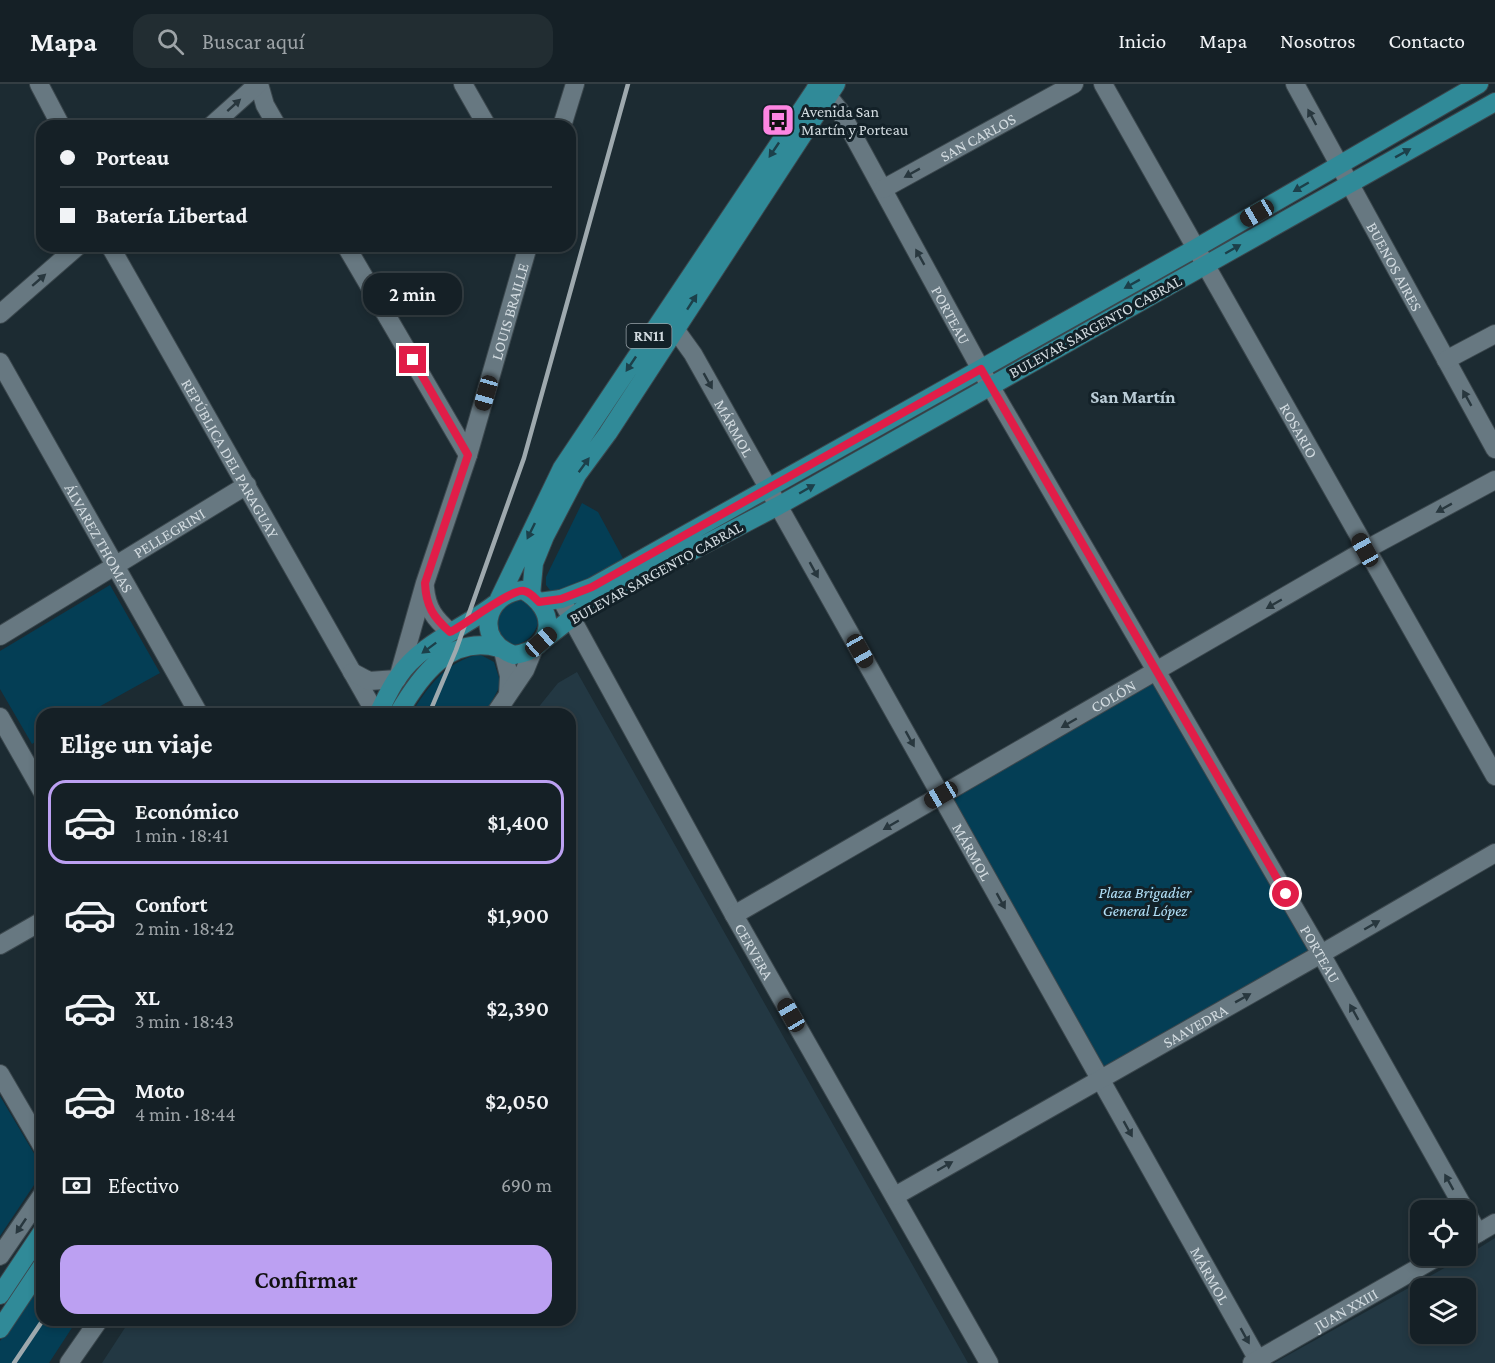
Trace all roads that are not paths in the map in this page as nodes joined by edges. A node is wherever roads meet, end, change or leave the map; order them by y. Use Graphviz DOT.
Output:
graph roads {
  1 [pos="39,84"];
  2 [pos="258,84"];
  3 [pos="463,84"];
  4 [pos="574,84"];
  5 [pos="1074,84"];
  6 [pos="1103,84"];
  7 [pos="1295,84"];
  8 [pos="1479,84"];
  9 [pos="825,88"];
  10 [pos="1495,102"];
  11 [pos="58,120"];
  12 [pos="218,120"];
  13 [pos="273,120"];
  14 [pos="483,120"];
  15 [pos="564,120"];
  16 [pos="1339,166"];
  17 [pos="1348,183"];
  18 [pos="883,189"];
  19 [pos="1196,248"];
  20 [pos="71,252"];
  21 [pos="113,252"];
  22 [pos="350,252"];
  23 [pos="526,252"];
  24 [pos="1206,264"];
  25 [pos="0,314"];
  26 [pos="667,325"];
  27 [pos="1495,334"];
  28 [pos="1446,360"];
  29 [pos="0,362"];
  30 [pos="985,377"];
  31 [pos="1495,449"];
  32 [pos="468,455"];
  33 [pos="1495,480"];
  34 [pos="247,485"];
  35 [pos="769,489"];
  36 [pos="778,506"];
  37 [pos="1365,550"];
  38 [pos="114,568"];
  39 [pos="425,583"];
  40 [pos="535,598"];
  41 [pos="561,599"];
  42 [pos="497,602"];
  43 [pos="571,616"];
  44 [pos="450,632"];
  45 [pos="0,636"];
  46 [pos="538,645"];
  47 [pos="501,650"];
  48 [pos="352,672"];
  49 [pos="1156,673"];
  50 [pos="398,677"];
  51 [pos="508,694"];
  52 [pos="196,708"];
  53 [pos="373,708"];
  54 [pos="380,708"];
  55 [pos="401,708"];
  56 [pos="499,708"];
  57 [pos="0,717"];
  58 [pos="1495,776"];
  59 [pos="36,780"];
  60 [pos="941,795"];
  61 [pos="1495,853"];
  62 [pos="734,915"];
  63 [pos="36,924"];
  64 [pos="0,945"];
  65 [pos="1321,954"];
  66 [pos="0,1074"];
  67 [pos="1100,1078"];
  68 [pos="36,1136"];
  69 [pos="895,1196"];
  70 [pos="1452,1200"];
  71 [pos="36,1204"];
  72 [pos="1495,1223"];
  73 [pos="1476,1235"];
  74 [pos="36,1241"];
  75 [pos="0,1257"];
  76 [pos="1421,1266"];
  77 [pos="36,1275"];
  78 [pos="0,1294"];
  79 [pos="95,1326"];
  80 [pos="0,1329"];
  81 [pos="1255,1361"];
  82 [pos="69,1363"];
  83 [pos="989,1363"];
  1 -- 11 [label="street"];
  12 -- 2 [label="street, one-way"];
  2 -- 13 [label="street"];
  3 -- 14 [label="street"];
  4 -- 15 [label="street"];
  5 -- 18 [label="street, SAN CARLOS, one-way"];
  6 -- 19 [label="street, ROSARIO"];
  16 -- 7 [label="street, BUENOS AIRES, one-way"];
  8 -- 16 [label="main road, BULEVAR SARGENTO CABRAL"];
  9 -- 18 [label="street, PORTEAU"];
  9 -- 26 [label="main road, RN11"];
  17 -- 10 [label="main road, BULEVAR SARGENTO CABRAL, one-way"];
  16 -- 17 [label="street, BUENOS AIRES"];
  16 -- 19 [label="main road, BULEVAR SARGENTO CABRAL, one-way"];
  24 -- 17 [label="main road, BULEVAR SARGENTO CABRAL, one-way"];
  17 -- 28 [label="street, BUENOS AIRES"];
  30 -- 18 [label="street, PORTEAU, one-way"];
  19 -- 24 [label="street, ROSARIO"];
  19 -- 30 [label="main road, BULEVAR SARGENTO CABRAL, one-way"];
  25 -- 20 [label="street, one-way"];
  21 -- 34 [label="street, REPÚBLICA DEL PARAGUAY"];
  22 -- 32 [label="street"];
  23 -- 32 [label="street, LOUIS BRAILLE"];
  24 -- 30 [label="main road, BULEVAR SARGENTO CABRAL"];
  24 -- 37 [label="street, ROSARIO"];
  26 -- 35 [label="street, MÁRMOL, one-way"];
  40 -- 26 [label="main road, RN11, one-way"];
  26 -- 42 [label="main road, RN11, one-way"];
  27 -- 28 [label="street"];
  31 -- 28 [label="street, BUENOS AIRES, one-way"];
  29 -- 38 [label="street, ÁLVAREZ THOMAS"];
  30 -- 35 [label="main road, BULEVAR SARGENTO CABRAL"];
  36 -- 30 [label="main road, BULEVAR SARGENTO CABRAL, one-way"];
  30 -- 49 [label="street, PORTEAU"];
  32 -- 39 [label="street, LOUIS BRAILLE"];
  33 -- 37 [label="street, COLÓN, one-way"];
  34 -- 38 [label="street, PELLEGRINI"];
  34 -- 48 [label="street, REPÚBLICA DEL PARAGUAY"];
  35 -- 36 [label="street, MÁRMOL"];
  35 -- 41 [label="main road, BULEVAR SARGENTO CABRAL"];
  36 -- 43 [label="main road, BULEVAR SARGENTO CABRAL"];
  36 -- 60 [label="street, MÁRMOL, one-way"];
  37 -- 49 [label="street, COLÓN, one-way"];
  37 -- 58 [label="street, ROSARIO"];
  38 -- 45 [label="street, PELLEGRINI"];
  38 -- 52 [label="street, ÁLVAREZ THOMAS"];
  39 -- 44 [label="street"];
  39 -- 50 [label="street, LOUIS BRAILLE"];
  40 -- 41 [label="main road, BULEVAR SARGENTO CABRAL"];
  40 -- 42 [label="main road"];
  40 -- 46 [label="main road, RN11"];
  41 -- 43 [label="street, CERVERA"];
  42 -- 44 [label="main road"];
  42 -- 47 [label="main road"];
  43 -- 46 [label="main road, BULEVAR SARGENTO CABRAL"];
  43 -- 62 [label="street, CERVERA"];
  44 -- 50 [label="main road, one-way"];
  46 -- 47 [label="main road"];
  46 -- 51 [label="street"];
  47 -- 51 [label="street"];
  47 -- 55 [label="main road"];
  48 -- 50 [label="street"];
  48 -- 53 [label="street, REPÚBLICA DEL PARAGUAY"];
  49 -- 60 [label="street, COLÓN, one-way"];
  49 -- 65 [label="street, PORTEAU"];
  50 -- 54 [label="main road"];
  51 -- 56 [label="street"];
  57 -- 59 [label="street"];
  60 -- 62 [label="street, COLÓN, one-way"];
  60 -- 67 [label="street, MÁRMOL, one-way"];
  65 -- 61 [label="street, SAAVEDRA, one-way"];
  62 -- 69 [label="street, CERVERA"];
  63 -- 64 [label="street"];
  67 -- 65 [label="street, SAAVEDRA, one-way"];
  70 -- 65 [label="street, PORTEAU, one-way"];
  66 -- 68 [label="street"];
  69 -- 67 [label="street, SAAVEDRA, one-way"];
  67 -- 81 [label="street, MÁRMOL, one-way"];
  69 -- 83 [label="street, CERVERA"];
  71 -- 75 [label="street, one-way"];
  72 -- 73 [label="street"];
  74 -- 78 [label="main road"];
  76 -- 81 [label="street, JUAN XXIII"];
  77 -- 80 [label="main road"];
  79 -- 82 [label="street"];
}
